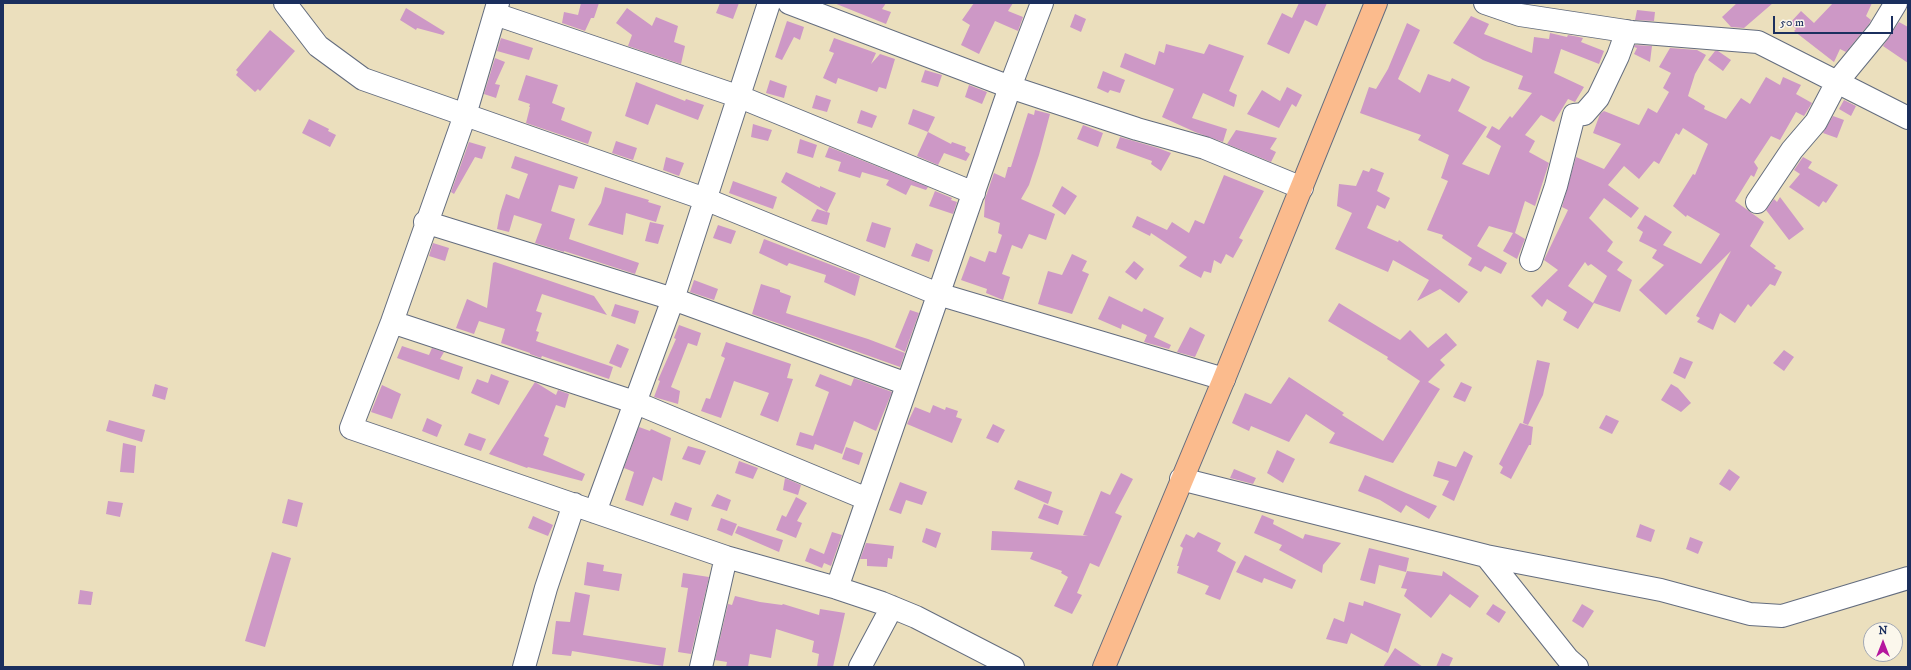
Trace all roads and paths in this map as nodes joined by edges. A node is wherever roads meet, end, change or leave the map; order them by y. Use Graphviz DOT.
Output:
graph roads {
  1 [pos="285,3"];
  2 [pos="769,3"];
  3 [pos="789,3"];
  4 [pos="1042,3"];
  5 [pos="1376,3"];
  6 [pos="1485,3"];
  7 [pos="1896,3"];
  8 [pos="497,8"];
  9 [pos="1627,31"];
  10 [pos="1837,82"];
  11 [pos="1010,87"];
  12 [pos="740,97"];
  13 [pos="465,115"];
  14 [pos="1908,118"];
  15 [pos="1302,188"];
  16 [pos="974,192"];
  17 [pos="705,199"];
  18 [pos="1757,202"];
  19 [pos="425,222"];
  20 [pos="1531,260"];
  21 [pos="938,294"];
  22 [pos="673,299"];
  23 [pos="392,322"];
  24 [pos="1224,379"];
  25 [pos="907,384"];
  26 [pos="634,402"];
  27 [pos="1181,480"];
  28 [pos="867,499"];
  29 [pos="574,504"];
  30 [pos="595,512"];
  31 [pos="1486,556"];
  32 [pos="726,557"];
  33 [pos="1908,578"];
  34 [pos="837,588"];
  35 [pos="892,607"];
  36 [pos="524,667"];
  37 [pos="701,667"];
  38 [pos="860,667"];
  39 [pos="1013,667"];
  40 [pos="1104,667"];
  41 [pos="1577,667"];
  1 -- 13 [label="street"];
  2 -- 12 [label="street"];
  3 -- 11 [label="street"];
  4 -- 11 [label="street"];
  5 -- 15 [label="highway"];
  6 -- 9 [label="street"];
  7 -- 10 [label="street"];
  8 -- 12 [label="street"];
  8 -- 13 [label="street"];
  9 -- 10 [label="street"];
  9 -- 20 [label="street"];
  10 -- 14 [label="street"];
  10 -- 18 [label="street"];
  11 -- 15 [label="street"];
  11 -- 16 [label="street"];
  12 -- 16 [label="street"];
  12 -- 17 [label="street"];
  13 -- 17 [label="street"];
  13 -- 19 [label="street"];
  15 -- 24 [label="highway"];
  16 -- 21 [label="street"];
  17 -- 21 [label="street"];
  17 -- 22 [label="street"];
  19 -- 22 [label="street"];
  19 -- 23 [label="street"];
  21 -- 24 [label="street"];
  21 -- 25 [label="street"];
  22 -- 25 [label="street"];
  22 -- 26 [label="street"];
  23 -- 26 [label="street"];
  23 -- 29 [label="street"];
  24 -- 27 [label="highway"];
  25 -- 28 [label="street"];
  26 -- 28 [label="street"];
  26 -- 30 [label="street"];
  27 -- 31 [label="street"];
  27 -- 40 [label="highway"];
  28 -- 34 [label="street"];
  29 -- 30 [label="street"];
  29 -- 36 [label="street"];
  30 -- 32 [label="street"];
  31 -- 33 [label="street"];
  31 -- 41 [label="street"];
  32 -- 34 [label="street"];
  32 -- 37 [label="street"];
  34 -- 35 [label="street"];
  35 -- 38 [label="street"];
  35 -- 39 [label="street"];
}
